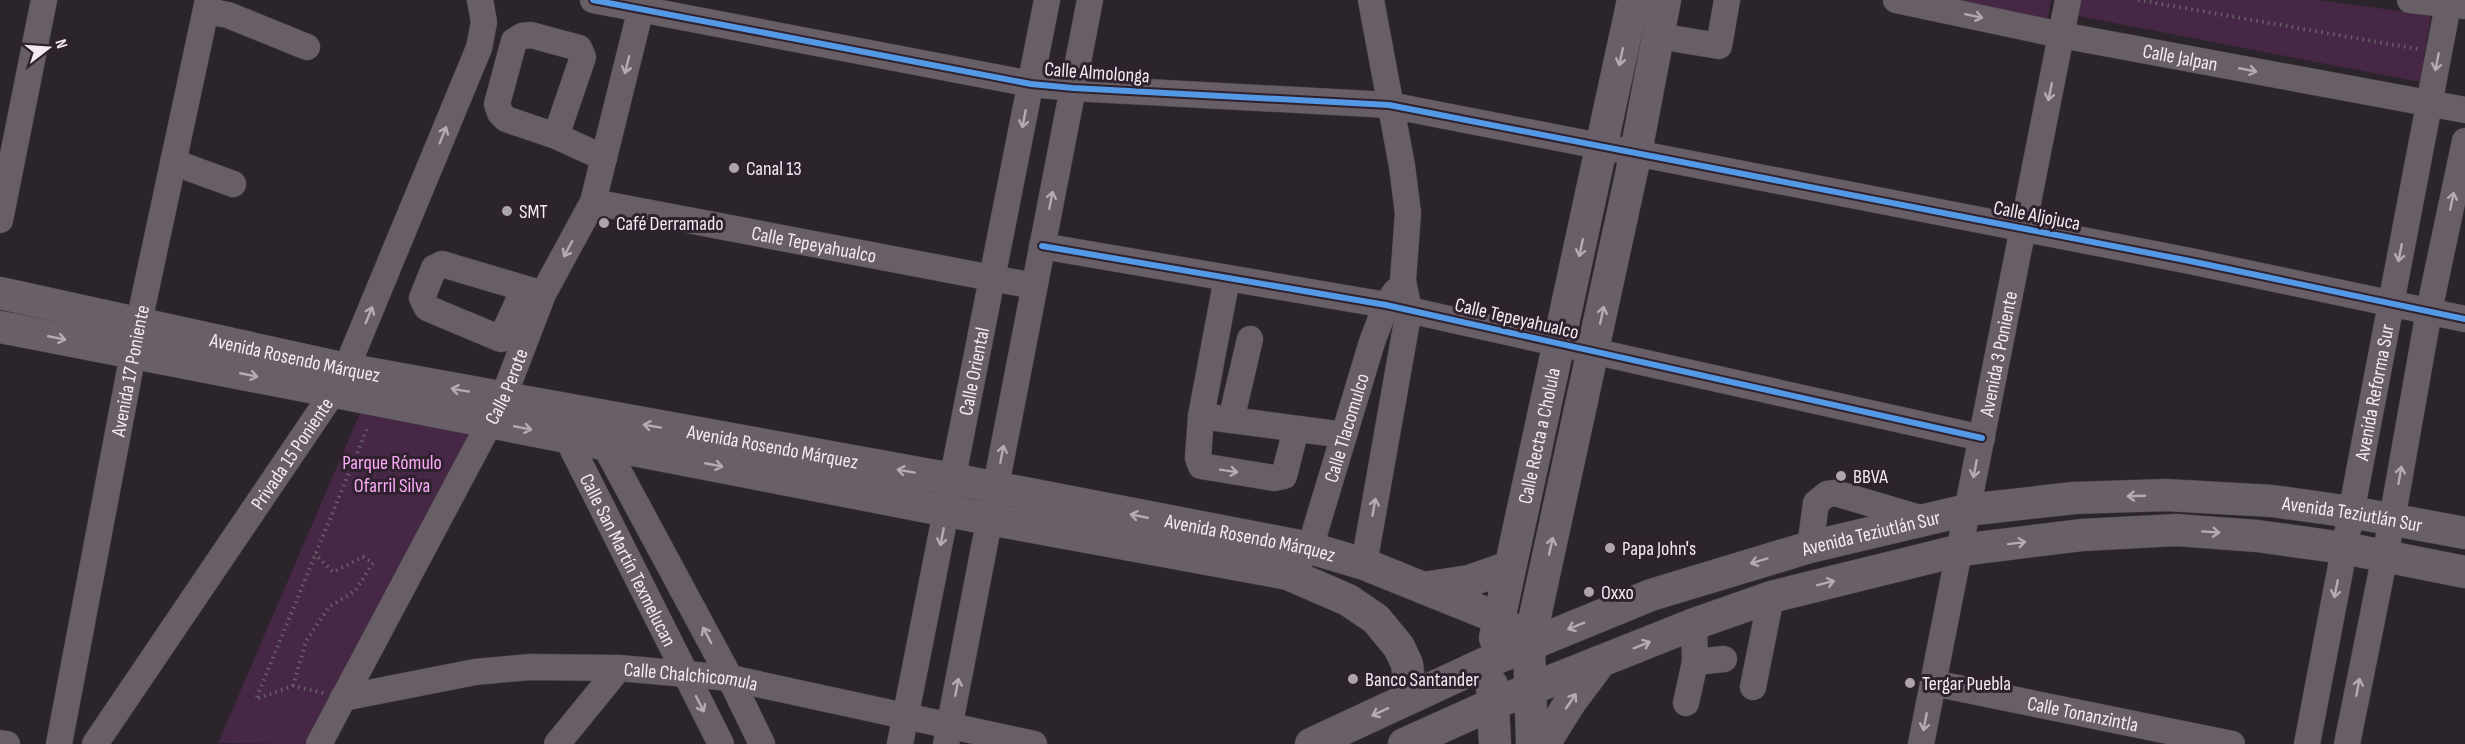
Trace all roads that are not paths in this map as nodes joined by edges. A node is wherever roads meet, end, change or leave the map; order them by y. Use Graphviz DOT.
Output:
graph roads {
  1 [pos="44,0"];
  2 [pos="480,0"];
  3 [pos="593,0"];
  4 [pos="1047,0"];
  5 [pos="1090,0"];
  6 [pos="1371,0"];
  7 [pos="1633,0"];
  8 [pos="1665,0"];
  9 [pos="1726,0"];
  10 [pos="1896,0"];
  11 [pos="2068,0"];
  12 [pos="2410,0"];
  13 [pos="642,4"];
  14 [pos="207,5"];
  15 [pos="2457,6"];
  16 [pos="2061,35"];
  17 [pos="1658,36"];
  18 [pos="307,47"];
  19 [pos="1031,84"];
  20 [pos="1073,88"];
  21 [pos="2430,104"];
  22 [pos="1389,105"];
  23 [pos="2465,110"];
  24 [pos="556,136"];
  25 [pos="2465,141"];
  26 [pos="1603,145"];
  27 [pos="1636,152"];
  28 [pos="604,158"];
  29 [pos="173,162"];
  30 [pos="233,184"];
  31 [pos="593,202"];
  32 [pos="0,220"];
  33 [pos="2021,229"];
  34 [pos="1042,246"];
  35 [pos="1227,278"];
  36 [pos="993,279"];
  37 [pos="1035,286"];
  38 [pos="0,293"];
  39 [pos="2390,304"];
  40 [pos="1397,307"];
  41 [pos="2429,311"];
  42 [pos="2465,319"];
  43 [pos="0,327"];
  44 [pos="136,337"];
  45 [pos="1250,339"];
  46 [pos="1560,345"];
  47 [pos="1594,353"];
  48 [pos="340,380"];
  49 [pos="552,407"];
  50 [pos="496,410"];
  51 [pos="589,415"];
  52 [pos="1201,416"];
  53 [pos="1232,420"];
  54 [pos="1296,429"];
  55 [pos="1344,435"];
  56 [pos="567,436"];
  57 [pos="1982,438"];
  58 [pos="603,443"];
  59 [pos="952,479"];
  60 [pos="995,488"];
  61 [pos="947,510"];
  62 [pos="1967,510"];
  63 [pos="2351,512"];
  64 [pos="989,519"];
  65 [pos="1923,519"];
  66 [pos="2392,520"];
  67 [pos="2465,534"];
  68 [pos="1810,547"];
  69 [pos="1310,548"];
  70 [pos="2344,548"];
  71 [pos="1961,550"];
  72 [pos="2384,556"];
  73 [pos="1364,564"];
  74 [pos="1509,567"];
  75 [pos="2465,572"];
  76 [pos="1288,574"];
  77 [pos="1423,588"];
  78 [pos="1771,597"];
  79 [pos="1498,618"];
  80 [pos="1694,624"];
  81 [pos="1529,644"];
  82 [pos="1724,659"];
  83 [pos="1492,660"];
  84 [pos="1601,661"];
  85 [pos="1695,662"];
  86 [pos="620,668"];
  87 [pos="685,673"];
  88 [pos="730,678"];
  89 [pos="1933,683"];
  90 [pos="1753,687"];
  91 [pos="1529,690"];
  92 [pos="1411,697"];
  93 [pos="343,698"];
  94 [pos="1686,703"];
  95 [pos="1493,704"];
  96 [pos="906,717"];
  97 [pos="948,735"];
  98 [pos="1429,740"];
  99 [pos="0,743"];
  100 [pos="7,744"];
  101 [pos="59,744"];
  102 [pos="95,744"];
  103 [pos="319,744"];
  104 [pos="557,744"];
  105 [pos="721,744"];
  106 [pos="762,744"];
  107 [pos="900,744"];
  108 [pos="1035,744"];
  109 [pos="1311,744"];
  110 [pos="1495,744"];
  111 [pos="1532,744"];
  112 [pos="1544,744"];
  113 [pos="1921,744"];
  114 [pos="2232,744"];
  115 [pos="2307,744"];
  116 [pos="2347,744"];
  1 -- 32 [label="street"];
  48 -- 2 [label="street, Privada 15 Poniente, one-way"];
  3 -- 13 [label="street, Calle Almolonga"];
  4 -- 19 [label="street, Calle Oriental"];
  5 -- 20 [label="street"];
  6 -- 22 [label="street, Calle Tlacomulco"];
  7 -- 26 [label="main road, Calle Recta a Cholula, one-way"];
  8 -- 17 [label="main road, Calle Recta a Cholula"];
  9 -- 17 [label="street"];
  10 -- 16 [label="street, Calle Jalpan, one-way"];
  11 -- 16 [label="street, Avenida 3 Poniente"];
  12 -- 15 [label="street"];
  13 -- 19 [label="street, Calle Almolonga"];
  13 -- 28 [label="street, Calle Perote, one-way"];
  14 -- 18 [label="street"];
  14 -- 29 [label="street, Avenida 17 Poniente"];
  15 -- 21 [label="street, Avenida Reforma Sur, one-way"];
  16 -- 21 [label="street, Calle Jalpan, one-way"];
  16 -- 33 [label="street, Avenida 3 Poniente, one-way"];
  17 -- 27 [label="main road, Calle Recta a Cholula"];
  19 -- 20 [label="street, Calle Almolonga"];
  19 -- 36 [label="street, Calle Oriental, one-way"];
  20 -- 22 [label="street, Calle Almolonga"];
  34 -- 20 [label="street, one-way"];
  21 -- 23 [label="street, Calle Jalpan"];
  21 -- 39 [label="street, Avenida Reforma Sur, one-way"];
  22 -- 26 [label="street, Calle Almolonga"];
  22 -- 40 [label="street, Calle Tlacomulco"];
  24 -- 28 [label="street"];
  41 -- 25 [label="street, one-way"];
  26 -- 27 [label="street, Calle Aljojuca"];
  26 -- 46 [label="main road, Calle Recta a Cholula, one-way"];
  27 -- 33 [label="street, Calle Aljojuca"];
  47 -- 27 [label="main road, Calle Recta a Cholula, one-way"];
  28 -- 31 [label="street, Calle Perote"];
  29 -- 30 [label="street"];
  29 -- 44 [label="street, Avenida 17 Poniente"];
  31 -- 36 [label="street, Calle Tepeyahualco"];
  31 -- 50 [label="street, Calle Perote, one-way"];
  33 -- 39 [label="street, Calle Aljojuca"];
  33 -- 57 [label="street, Avenida 3 Poniente"];
  34 -- 35 [label="street, Calle Tepeyahualco"];
  34 -- 37 [label="street"];
  35 -- 40 [label="street, Calle Tepeyahualco"];
  35 -- 52 [label="street"];
  36 -- 37 [label="street, Calle Tepeyahualco"];
  36 -- 59 [label="street, Calle Oriental"];
  60 -- 37 [label="street, one-way"];
  38 -- 44 [label="main road, Avenida Rosendo Márquez"];
  39 -- 41 [label="street, Calle Aljojuca"];
  39 -- 63 [label="street, Avenida Reforma Sur"];
  40 -- 46 [label="street, Calle Tepeyahualco"];
  40 -- 55 [label="street, Calle Tlacomulco"];
  73 -- 40 [label="street, Calle Tlacomulco, one-way"];
  41 -- 42 [label="street, Calle Aljojuca"];
  66 -- 41 [label="street, one-way"];
  43 -- 44 [label="main road, Avenida Rosendo Márquez, one-way"];
  44 -- 48 [label="main road, Avenida Rosendo Márquez"];
  44 -- 101 [label="street, Avenida 17 Poniente"];
  45 -- 53 [label="street"];
  46 -- 47 [label="street, Calle Tepeyahualco"];
  46 -- 74 [label="main road, Calle Recta a Cholula"];
  47 -- 57 [label="street, Calle Tepeyahualco"];
  81 -- 47 [label="main road, Calle Recta a Cholula, one-way"];
  48 -- 50 [label="main road, Avenida Rosendo Márquez"];
  48 -- 102 [label="street, Privada 15 Poniente"];
  49 -- 50 [label="main road, Avenida Rosendo Márquez"];
  49 -- 51 [label="main road, Avenida Rosendo Márquez"];
  49 -- 56 [label="street, Calle San Martín Texmelucan"];
  50 -- 56 [label="main road, Avenida Rosendo Márquez, one-way"];
  50 -- 93 [label="street, Calle Perote"];
  51 -- 58 [label="street, Calle San Martín Texmelucan"];
  59 -- 51 [label="main road, Avenida Rosendo Márquez, one-way"];
  52 -- 53 [label="street"];
  52 -- 54 [label="street, one-way"];
  53 -- 54 [label="street"];
  54 -- 55 [label="street"];
  55 -- 69 [label="street, Calle Tlacomulco"];
  56 -- 58 [label="main road, Avenida Rosendo Márquez"];
  56 -- 87 [label="street, Calle San Martín Texmelucan"];
  57 -- 62 [label="street, Avenida 3 Poniente, one-way"];
  58 -- 61 [label="main road, Avenida Rosendo Márquez, one-way"];
  88 -- 58 [label="street, Calle San Martín Texmelucan, one-way"];
  59 -- 60 [label="main road, Avenida Rosendo Márquez"];
  59 -- 61 [label="street, Calle Oriental"];
  60 -- 64 [label="street"];
  69 -- 60 [label="main road, Avenida Rosendo Márquez, one-way"];
  61 -- 64 [label="main road, Avenida Rosendo Márquez"];
  61 -- 96 [label="street, Calle Oriental, one-way"];
  63 -- 62 [label="main road, Avenida Teziutlán Sur, one-way"];
  62 -- 65 [label="main road, Avenida Teziutlán Sur"];
  62 -- 71 [label="street, Avenida 3 Poniente"];
  63 -- 66 [label="main road, Avenida Teziutlán Sur"];
  63 -- 70 [label="street, Avenida Reforma Sur"];
  64 -- 76 [label="main road, Avenida Rosendo Márquez"];
  97 -- 64 [label="street, one-way"];
  65 -- 68 [label="main road, Avenida Teziutlán Sur"];
  65 -- 68 [label="street"];
  66 -- 67 [label="main road, Avenida Teziutlán Sur"];
  66 -- 72 [label="street"];
  68 -- 81 [label="main road, Avenida Teziutlán Sur, one-way"];
  69 -- 73 [label="main road, Avenida Rosendo Márquez"];
  69 -- 76 [label="street, Calle Tlacomulco"];
  71 -- 70 [label="main road, Avenida Teziutlán Sur, one-way"];
  70 -- 72 [label="main road, Avenida Teziutlán Sur"];
  70 -- 115 [label="street, Avenida Reforma Sur, one-way"];
  78 -- 71 [label="main road, Avenida Teziutlán Sur, one-way"];
  71 -- 89 [label="street, Avenida 3 Poniente"];
  72 -- 75 [label="main road, Avenida Teziutlán Sur"];
  116 -- 72 [label="street, one-way"];
  73 -- 77 [label="main road, Avenida Rosendo Márquez"];
  74 -- 77 [label="main road"];
  74 -- 79 [label="main road, Calle Recta a Cholula"];
  76 -- 92 [label="main road, Avenida Rosendo Márquez"];
  77 -- 79 [label="main road, Avenida Rosendo Márquez"];
  78 -- 80 [label="main road, Avenida Teziutlán Sur"];
  78 -- 90 [label="street"];
  79 -- 81 [label="main road, Avenida Rosendo Márquez"];
  79 -- 83 [label="main road, Calle Recta a Cholula"];
  84 -- 80 [label="main road, Avenida Teziutlán Sur, one-way"];
  80 -- 85 [label="street"];
  81 -- 83 [label="main road, Avenida Teziutlán Sur"];
  81 -- 91 [label="main road, Calle Recta a Cholula"];
  82 -- 85 [label="street"];
  83 -- 92 [label="main road, Avenida Teziutlán Sur"];
  83 -- 95 [label="main road, Calle Recta a Cholula"];
  84 -- 91 [label="main road, Avenida Teziutlán Sur"];
  112 -- 84 [label="main road, one-way"];
  85 -- 94 [label="street"];
  86 -- 87 [label="street, Calle Chalchicomula"];
  86 -- 93 [label="street, Calle Chalchicomula"];
  86 -- 104 [label="street"];
  87 -- 88 [label="street, Calle Chalchicomula"];
  87 -- 105 [label="street, Calle San Martín Texmelucan, one-way"];
  88 -- 96 [label="street, Calle Chalchicomula"];
  88 -- 106 [label="street, Calle San Martín Texmelucan"];
  89 -- 113 [label="street, Avenida 3 Poniente, one-way"];
  89 -- 114 [label="street, Calle Tonanzintla"];
  91 -- 95 [label="main road, Avenida Teziutlán Sur"];
  91 -- 111 [label="main road, Calle Recta a Cholula"];
  92 -- 109 [label="main road, Avenida Teziutlán Sur, one-way"];
  93 -- 103 [label="street, Calle Perote"];
  95 -- 98 [label="main road, Avenida Teziutlán Sur"];
  95 -- 110 [label="main road, Calle Recta a Cholula"];
  96 -- 97 [label="street, Calle Chalchicomula"];
  96 -- 107 [label="street, Calle Oriental"];
  97 -- 108 [label="street, Calle Chalchicomula"];
  99 -- 100 [label="street"];
}
